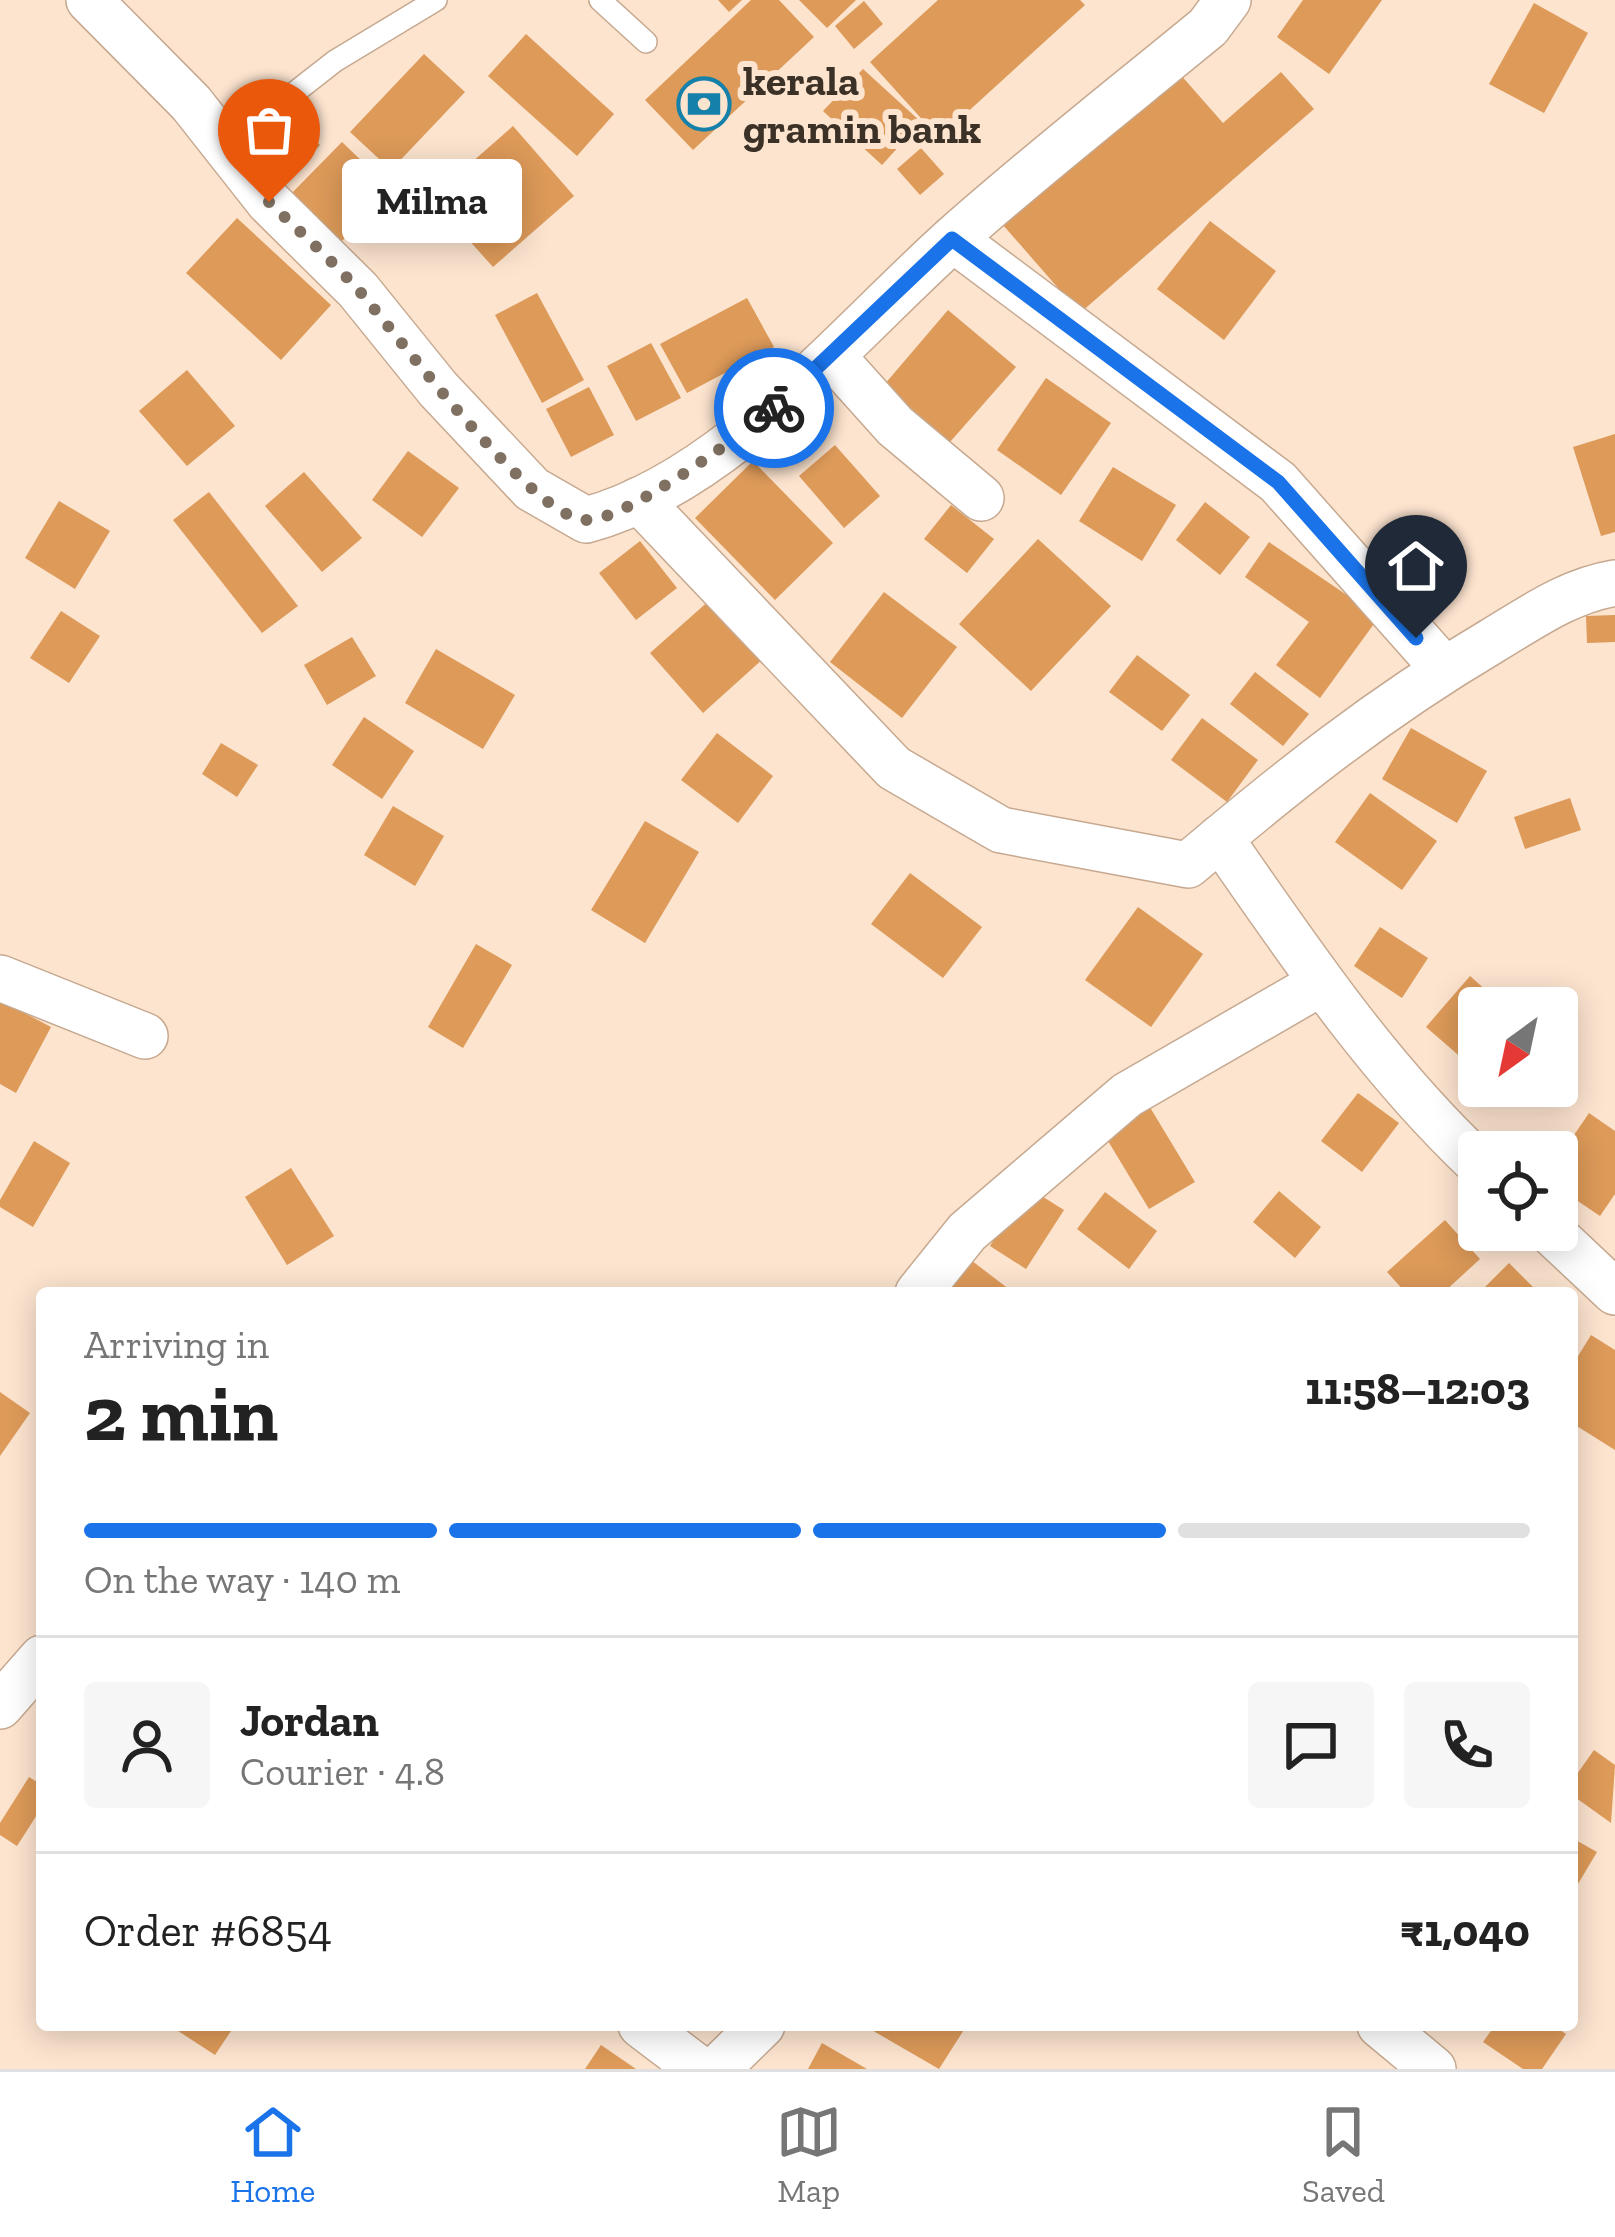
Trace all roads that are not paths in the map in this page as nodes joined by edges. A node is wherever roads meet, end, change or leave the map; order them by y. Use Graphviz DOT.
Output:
graph roads {
  1 [pos="89,0"];
  2 [pos="436,0"];
  3 [pos="600,0"];
  4 [pos="1228,0"];
  5 [pos="646,42"];
  6 [pos="225,147"];
  7 [pos="952,239"];
  8 [pos="833,357"];
  9 [pos="981,498"];
  10 [pos="639,500"];
  11 [pos="1615,583"];
  12 [pos="1444,669"];
  13 [pos="1220,838"];
  14 [pos="0,978"];
  15 [pos="1321,983"];
  16 [pos="146,1036"];
  17 [pos="1458,1144"];
  18 [pos="1565,1251"];
  19 [pos="923,1287"];
  20 [pos="1596,1291"];
  21 [pos="36,1665"];
  22 [pos="0,1706"];
  23 [pos="649,2031"];
  24 [pos="756,2031"];
  25 [pos="1387,2031"];
  26 [pos="698,2069"];
  27 [pos="717,2069"];
  28 [pos="1432,2069"];
  1 -- 6 [label="street"];
  2 -- 6 [label="lane"];
  3 -- 5 [label="lane"];
  4 -- 7 [label="street"];
  6 -- 10 [label="street"];
  7 -- 8 [label="street"];
  7 -- 12 [label="street"];
  8 -- 9 [label="street"];
  8 -- 10 [label="street"];
  10 -- 13 [label="street"];
  11 -- 12 [label="street"];
  12 -- 13 [label="street"];
  13 -- 15 [label="street"];
  14 -- 16 [label="street"];
  15 -- 17 [label="street"];
  15 -- 19 [label="street"];
  18 -- 20 [label="street"];
  21 -- 22 [label="street"];
  23 -- 26 [label="street"];
  24 -- 27 [label="street"];
  25 -- 28 [label="street"];
}
